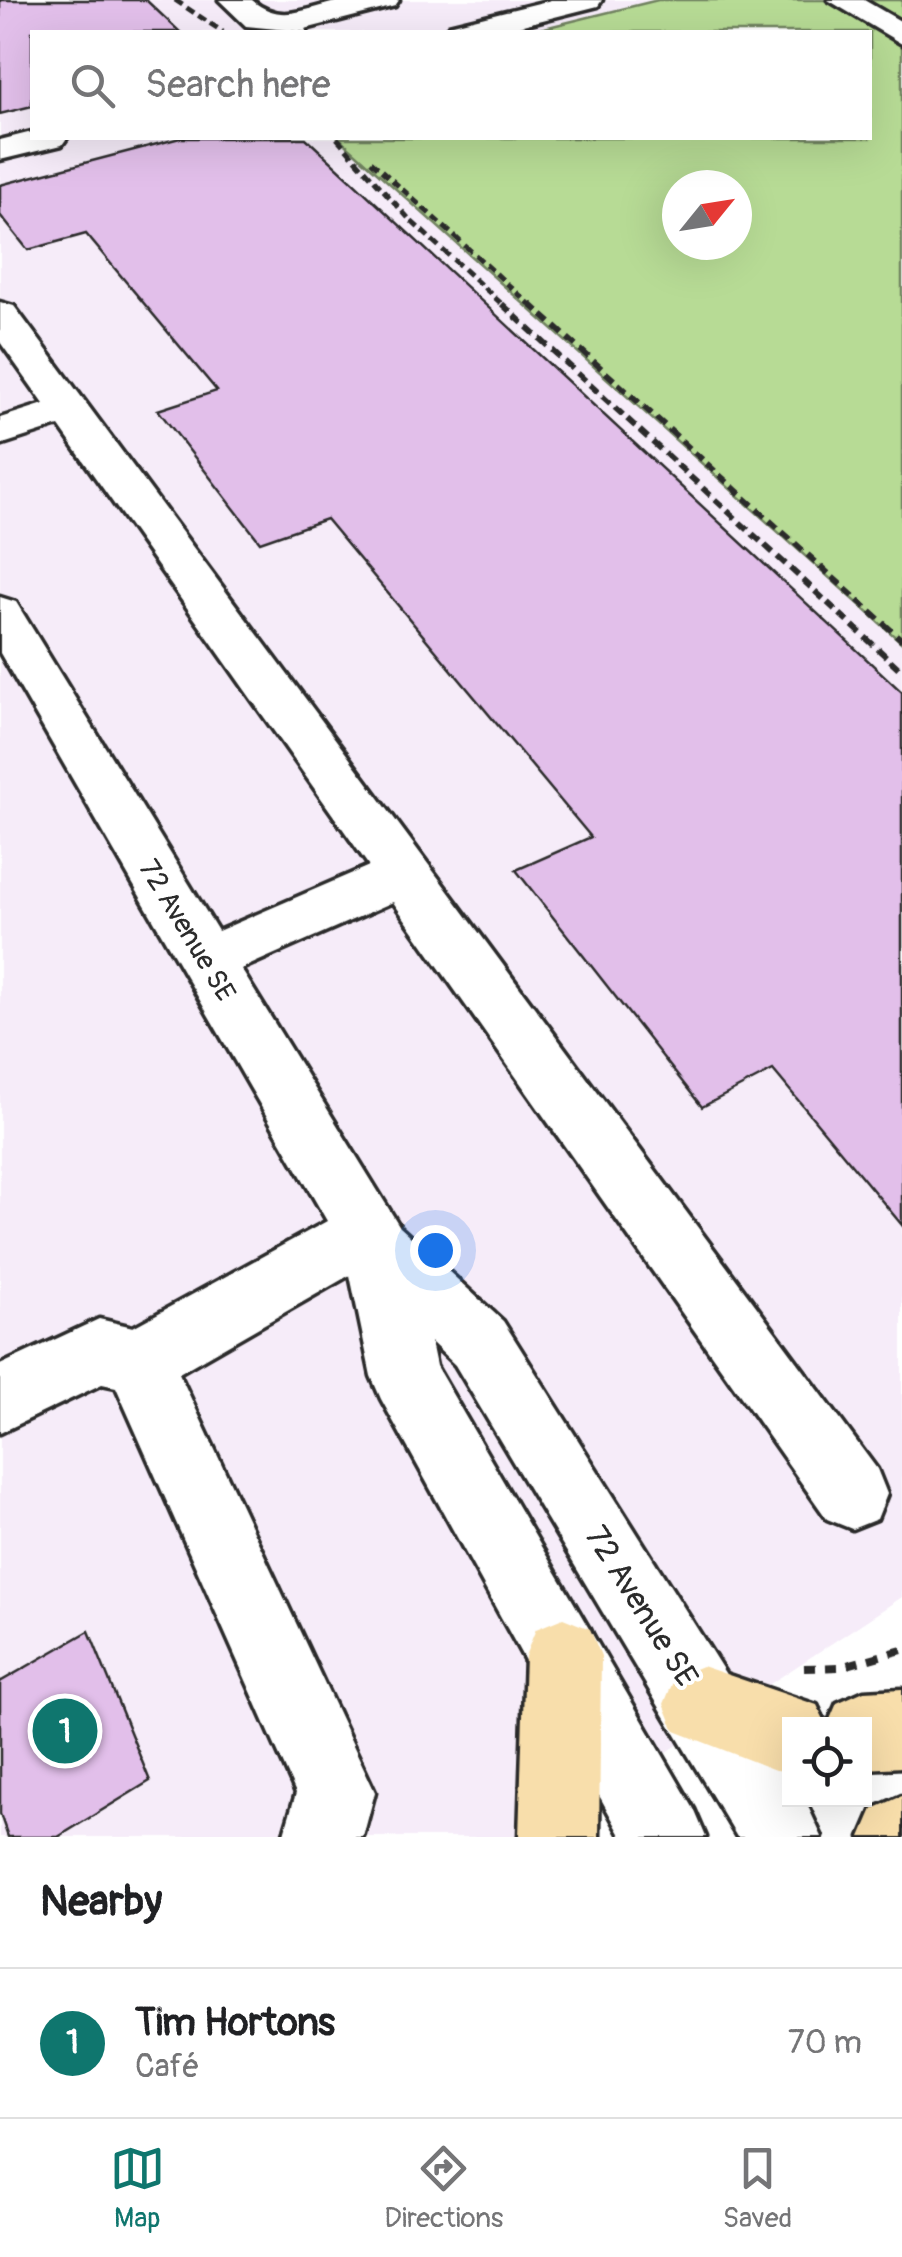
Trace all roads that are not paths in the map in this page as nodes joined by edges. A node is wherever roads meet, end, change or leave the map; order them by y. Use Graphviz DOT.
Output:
graph roads {
  1 [pos="234,0"];
  2 [pos="384,0"];
  3 [pos="586,0"];
  4 [pos="843,0"];
  5 [pos="288,29"];
  6 [pos="468,30"];
  7 [pos="902,35"];
  8 [pos="42,140"];
  9 [pos="0,150"];
  10 [pos="0,314"];
  11 [pos="68,410"];
  12 [pos="0,432"];
  13 [pos="0,613"];
  14 [pos="404,874"];
  15 [pos="206,960"];
  16 [pos="372,1240"];
  17 [pos="138,1360"];
  18 [pos="0,1400"];
  19 [pos="852,1494"];
  20 [pos="562,1656"];
  21 [pos="797,1700"];
  22 [pos="702,1704"];
  23 [pos="902,1728"];
  24 [pos="872,1730"];
  25 [pos="323,1837"];
  26 [pos="559,1837"];
  27 [pos="666,1837"];
  28 [pos="782,1837"];
  1 -- 5 [label="street"];
  2 -- 5 [label="street"];
  3 -- 6 [label="street"];
  4 -- 7 [label="street"];
  8 -- 9 [label="street"];
  10 -- 11 [label="street"];
  11 -- 12 [label="street"];
  11 -- 14 [label="street"];
  13 -- 15 [label="street, 72 Avenue SE"];
  14 -- 15 [label="street"];
  14 -- 19 [label="street"];
  15 -- 16 [label="street, 72 Avenue SE"];
  16 -- 17 [label="street"];
  16 -- 20 [label="street, 72 Avenue SE"];
  16 -- 22 [label="street, 72 Avenue SE"];
  17 -- 18 [label="street"];
  17 -- 25 [label="street"];
  20 -- 26 [label="main road"];
  20 -- 27 [label="street, 72 Avenue SE"];
  21 -- 22 [label="main road"];
  22 -- 28 [label="street, 72 Avenue SE"];
  23 -- 24 [label="main road"];
}
